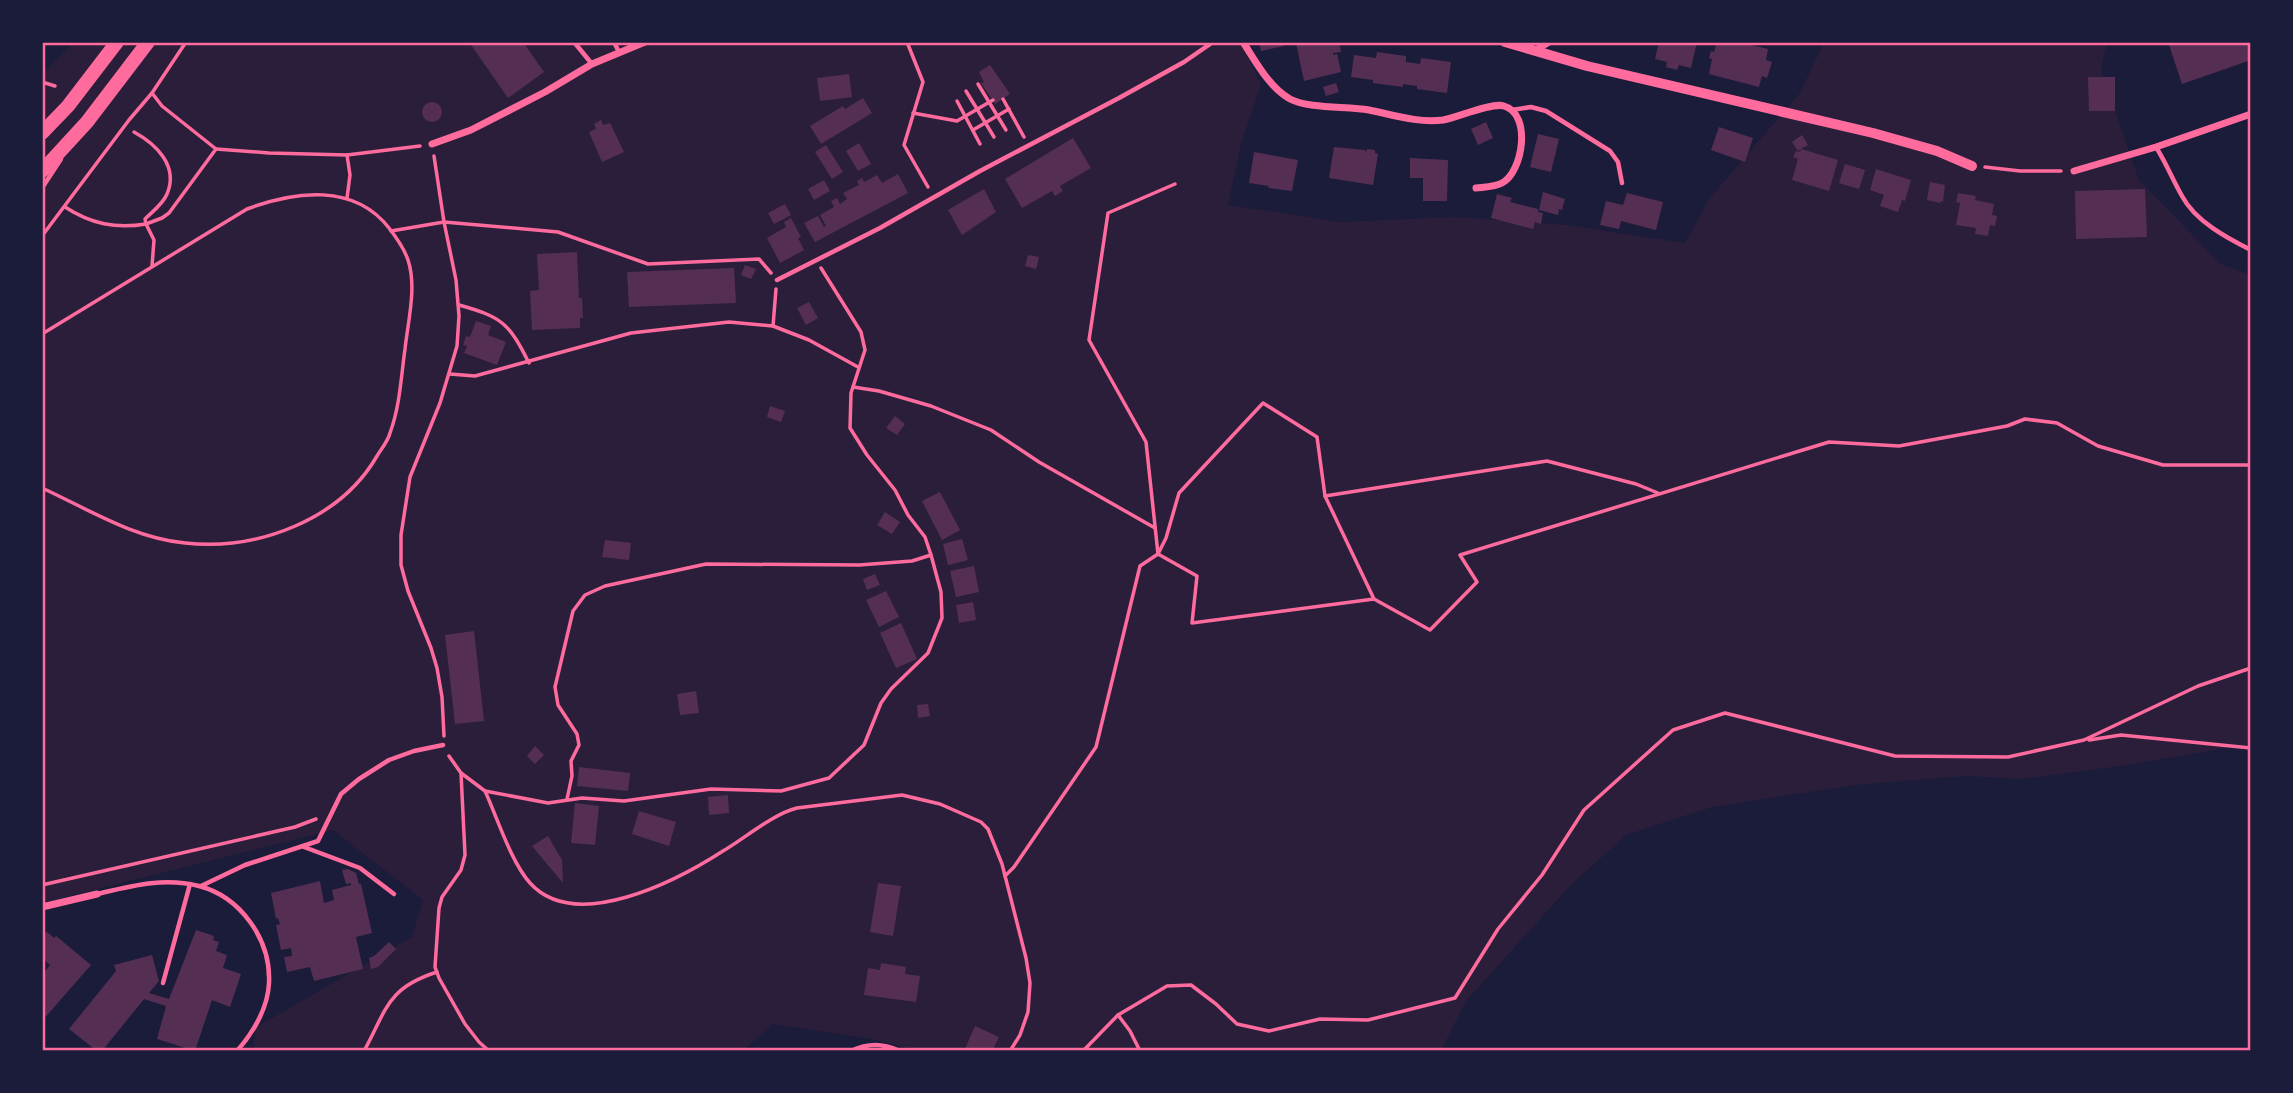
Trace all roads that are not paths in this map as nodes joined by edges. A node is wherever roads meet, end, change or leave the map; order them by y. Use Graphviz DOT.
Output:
graph roads {
  1 [pos="117,42"];
  2 [pos="148,42"];
  3 [pos="574,42"];
  4 [pos="614,42"];
  5 [pos="645,42"];
  6 [pos="1213,42"];
  7 [pos="1243,42"];
  8 [pos="1505,42"];
  9 [pos="1549,42"];
  10 [pos="1533,51"];
  11 [pos="619,52"];
  12 [pos="592,64"];
  13 [pos="1511,110"];
  14 [pos="2251,114"];
  15 [pos="87,121"];
  16 [pos="42,133"];
  17 [pos="432,144"];
  18 [pos="2156,147"];
  19 [pos="1972,166"];
  20 [pos="42,171"];
  21 [pos="2074,171"];
  22 [pos="1622,183"];
  23 [pos="42,188"];
  24 [pos="1476,188"];
  25 [pos="2251,250"];
  26 [pos="777,280"];
  27 [pos="443,746"];
  28 [pos="303,847"];
  29 [pos="190,884"];
  30 [pos="200,886"];
  31 [pos="97,894"];
  32 [pos="394,894"];
  33 [pos="42,907"];
  34 [pos="163,983"];
  35 [pos="237,1051"];
  36 [pos="851,1051"];
  37 [pos="900,1051"];
  1 -- 16 [label="highway"];
  2 -- 15 [label="highway"];
  3 -- 12 [label="lane"];
  4 -- 11 [label="lane"];
  5 -- 11 [label="street"];
  6 -- 26 [label="lane"];
  7 -- 13 [label="street"];
  8 -- 10 [label="street"];
  9 -- 10 [label="street"];
  10 -- 19 [label="street"];
  11 -- 12 [label="street"];
  12 -- 17 [label="street"];
  13 -- 22 [label="lane"];
  13 -- 24 [label="street"];
  14 -- 18 [label="street"];
  15 -- 20 [label="highway"];
  15 -- 23 [label="lane"];
  18 -- 21 [label="street"];
  18 -- 25 [label="lane"];
  27 -- 28 [label="lane"];
  28 -- 30 [label="lane"];
  28 -- 32 [label="lane"];
  29 -- 30 [label="lane"];
  29 -- 31 [label="lane"];
  29 -- 34 [label="lane"];
  30 -- 35 [label="lane"];
  31 -- 33 [label="street"];
  36 -- 37 [label="lane"];
}
